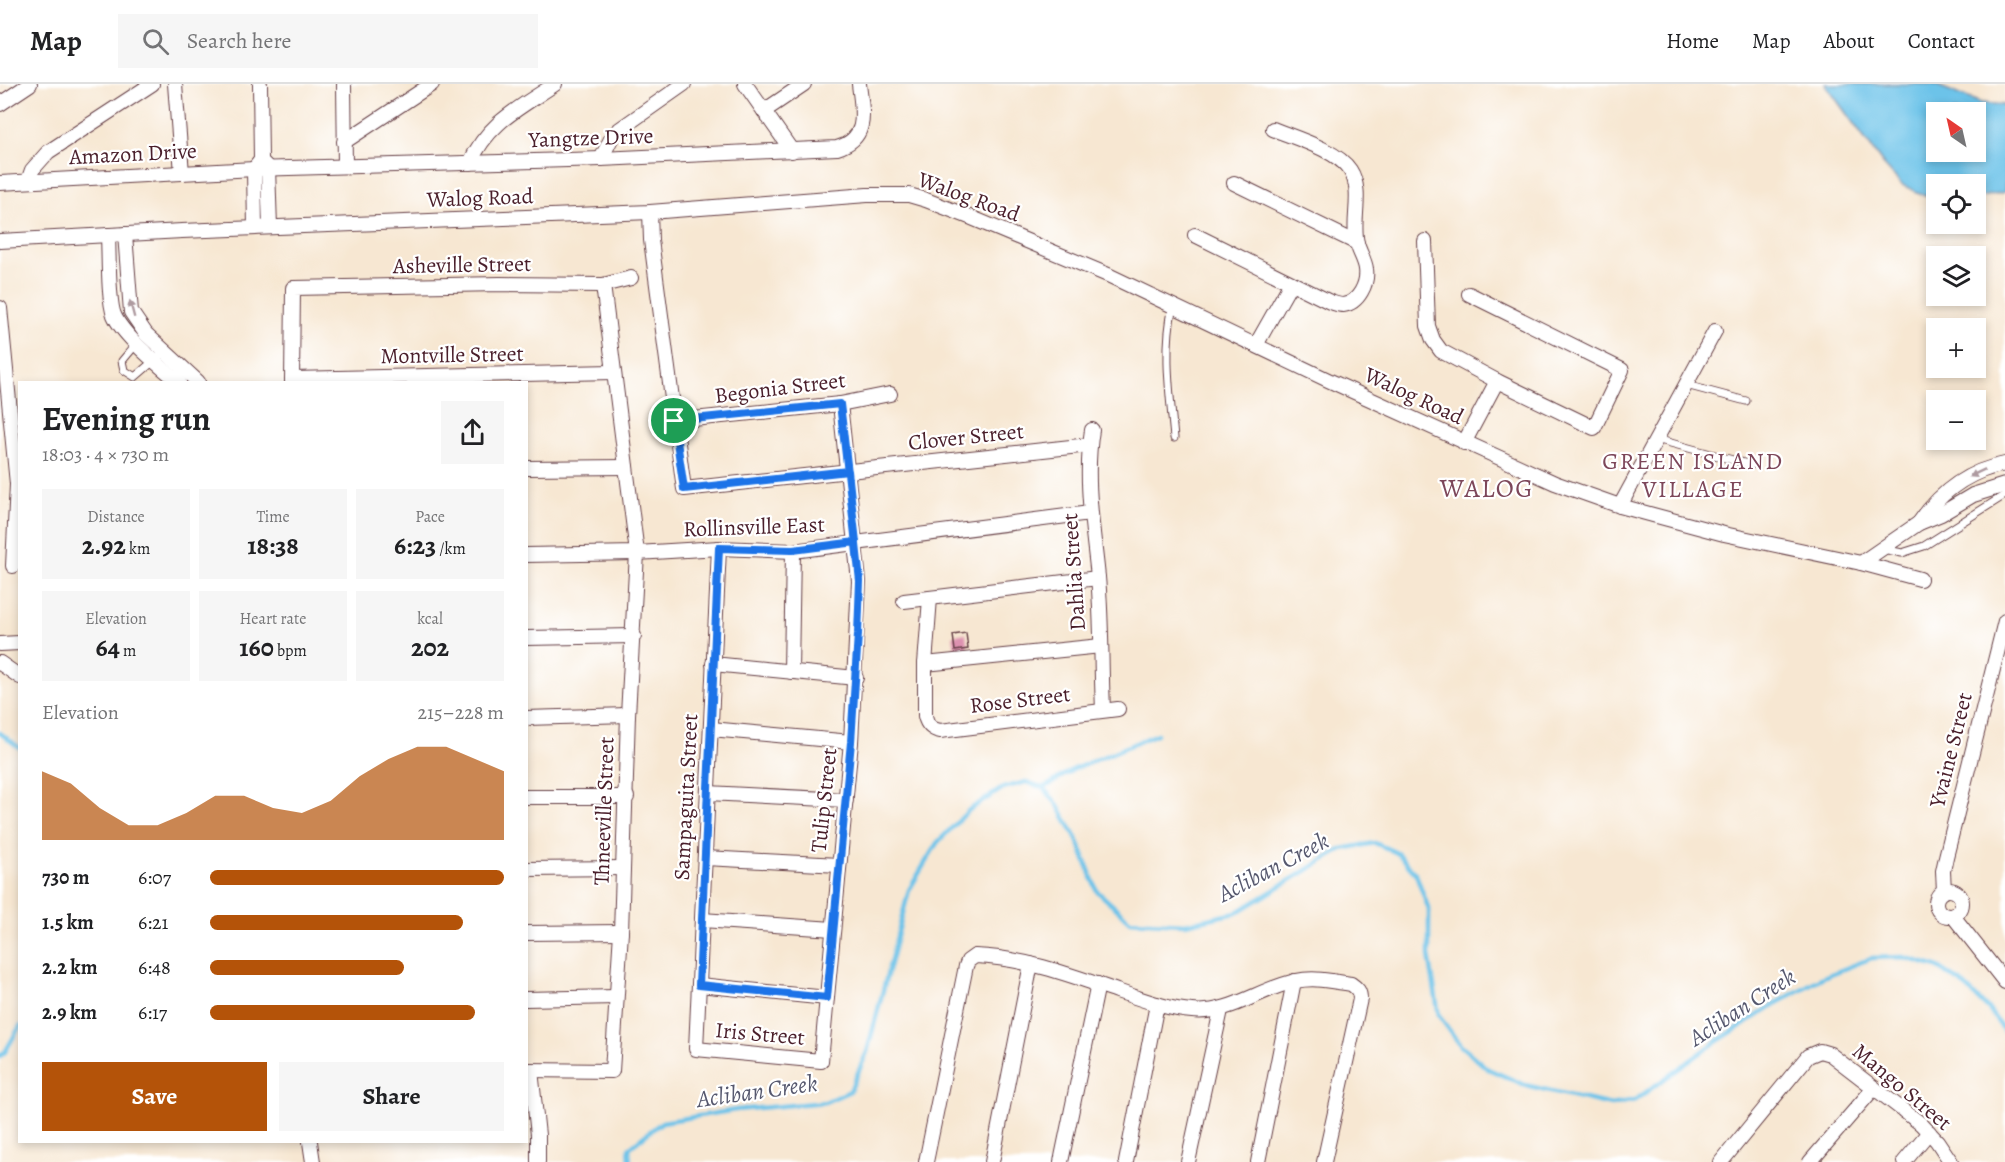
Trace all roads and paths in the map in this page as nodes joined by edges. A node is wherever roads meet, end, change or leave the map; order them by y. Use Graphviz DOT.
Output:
graph roads {
  1 [pos="30,84"];
  2 [pos="152,84"];
  3 [pos="176,84"];
  4 [pos="260,84"];
  5 [pos="344,84"];
  6 [pos="432,84"];
  7 [pos="555,84"];
  8 [pos="684,84"];
  9 [pos="746,84"];
  10 [pos="804,84"];
  11 [pos="860,84"];
  12 [pos="0,104"];
  13 [pos="764,111"];
  14 [pos="1273,129"];
  15 [pos="344,142"];
  16 [pos="792,151"];
  17 [pos="601,159"];
  18 [pos="470,163"];
  19 [pos="261,166"];
  20 [pos="345,166"];
  21 [pos="182,173"];
  22 [pos="28,181"];
  23 [pos="0,183"];
  24 [pos="1234,183"];
  25 [pos="650,212"];
  26 [pos="270,227"];
  27 [pos="255,228"];
  28 [pos="125,234"];
  29 [pos="108,235"];
  30 [pos="1195,235"];
  31 [pos="0,241"];
  32 [pos="1425,241"];
  33 [pos="1357,243"];
  34 [pos="631,278"];
  35 [pos="1291,283"];
  36 [pos="603,285"];
  37 [pos="1469,294"];
  38 [pos="1174,306"];
  39 [pos="0,308"];
  40 [pos="1715,331"];
  41 [pos="141,339"];
  42 [pos="1256,345"];
  43 [pos="160,357"];
  44 [pos="613,372"];
  45 [pos="178,381"];
  46 [pos="196,381"];
  47 [pos="292,381"];
  48 [pos="1497,381"];
  49 [pos="1686,385"];
  50 [pos="890,394"];
  51 [pos="1746,401"];
  52 [pos="840,404"];
  53 [pos="674,421"];
  54 [pos="1092,430"];
  55 [pos="1174,438"];
  56 [pos="1656,439"];
  57 [pos="1464,443"];
  58 [pos="1089,445"];
  59 [pos="2005,464"];
  60 [pos="1751,465"];
  61 [pos="626,466"];
  62 [pos="528,468"];
  63 [pos="848,471"];
  64 [pos="18,484"];
  65 [pos="2005,485"];
  66 [pos="2005,495"];
  67 [pos="1620,506"];
  68 [pos="1090,513"];
  69 [pos="1919,523"];
  70 [pos="856,542"];
  71 [pos="719,548"];
  72 [pos="1881,549"];
  73 [pos="793,550"];
  74 [pos="637,553"];
  75 [pos="528,555"];
  76 [pos="1861,563"];
  77 [pos="11,566"];
  78 [pos="1098,578"];
  79 [pos="1920,579"];
  80 [pos="930,598"];
  81 [pos="904,601"];
  82 [pos="2005,621"];
  83 [pos="634,636"];
  84 [pos="528,638"];
  85 [pos="18,643"];
  86 [pos="0,644"];
  87 [pos="1101,646"];
  88 [pos="0,663"];
  89 [pos="713,664"];
  90 [pos="925,664"];
  91 [pos="791,672"];
  92 [pos="18,676"];
  93 [pos="856,678"];
  94 [pos="1118,709"];
  95 [pos="1103,710"];
  96 [pos="628,715"];
  97 [pos="528,718"];
  98 [pos="711,729"];
  99 [pos="851,742"];
  100 [pos="708,794"];
  101 [pos="627,796"];
  102 [pos="528,798"];
  103 [pos="846,800"];
  104 [pos="705,858"];
  105 [pos="839,865"];
  106 [pos="623,868"];
  107 [pos="528,869"];
  108 [pos="702,920"];
  109 [pos="833,929"];
  110 [pos="621,932"];
  111 [pos="528,933"];
  112 [pos="1032,964"];
  113 [pos="1294,981"];
  114 [pos="2005,982"];
  115 [pos="1098,984"];
  116 [pos="699,985"];
  117 [pos="616,997"];
  118 [pos="827,998"];
  119 [pos="528,999"];
  120 [pos="1157,1004"];
  121 [pos="1221,1010"];
  122 [pos="696,1049"];
  123 [pos="821,1061"];
  124 [pos="529,1070"];
  125 [pos="1874,1088"];
  126 [pos="1929,1132"];
  127 [pos="532,1135"];
  128 [pos="310,1143"];
  129 [pos="313,1162"];
  130 [pos="538,1162"];
  131 [pos="926,1162"];
  132 [pos="992,1162"];
  133 [pos="1061,1162"];
  134 [pos="1126,1162"];
  135 [pos="1188,1162"];
  136 [pos="1258,1162"];
  137 [pos="1324,1162"];
  138 [pos="1721,1162"];
  139 [pos="1810,1162"];
  140 [pos="1904,1162"];
  141 [pos="1951,1162"];
  1 -- 12 [label="street"];
  2 -- 22 [label="street"];
  3 -- 21 [label="street"];
  4 -- 19 [label="street"];
  5 -- 15 [label="street"];
  6 -- 15 [label="street"];
  7 -- 18 [label="street"];
  8 -- 17 [label="street"];
  9 -- 13 [label="street"];
  10 -- 13 [label="street"];
  11 -- 16 [label="street, Yangtze Drive"];
  13 -- 16 [label="street"];
  14 -- 33 [label="street"];
  15 -- 20 [label="street"];
  16 -- 17 [label="street, Yangtze Drive"];
  17 -- 18 [label="street, Yangtze Drive"];
  18 -- 20 [label="street, Yangtze Drive"];
  19 -- 20 [label="street, Yangtze Drive"];
  19 -- 21 [label="street, Amazon Drive"];
  19 -- 26 [label="street"];
  19 -- 27 [label="street"];
  21 -- 22 [label="street, Amazon Drive"];
  22 -- 23 [label="street, Amazon Drive"];
  24 -- 33 [label="street"];
  25 -- 26 [label="street, Walog Road"];
  25 -- 38 [label="street, Walog Road"];
  25 -- 53 [label="street"];
  26 -- 27 [label="street, Walog Road"];
  27 -- 28 [label="street, Walog Road"];
  28 -- 29 [label="street, Walog Road"];
  41 -- 28 [label="street, one-way"];
  29 -- 31 [label="street, Walog Road"];
  29 -- 41 [label="street"];
  30 -- 35 [label="street"];
  32 -- 48 [label="street"];
  33 -- 35 [label="street"];
  34 -- 36 [label="street, Asheville Street"];
  35 -- 42 [label="street"];
  36 -- 44 [label="street, Thneeville Street"];
  36 -- 47 [label="street, Asheville Street"];
  37 -- 48 [label="street"];
  38 -- 42 [label="street, Walog Road"];
  38 -- 55 [label="lane"];
  39 -- 64 [label="street"];
  40 -- 49 [label="street"];
  41 -- 43 [label="street"];
  41 -- 43 [label="lane"];
  42 -- 57 [label="street, Walog Road"];
  43 -- 45 [label="street"];
  43 -- 46 [label="street"];
  44 -- 47 [label="street, Montville Street"];
  44 -- 61 [label="street, Thneeville Street"];
  48 -- 57 [label="street"];
  49 -- 51 [label="lane"];
  49 -- 56 [label="street"];
  50 -- 52 [label="street, Begonia Street"];
  52 -- 53 [label="street, Begonia Street"];
  52 -- 63 [label="street, Tulip Street"];
  53 -- 63 [label="street, Clover Street"];
  54 -- 58 [label="street, Dahlia Street"];
  56 -- 60 [label="lane"];
  56 -- 67 [label="street"];
  57 -- 67 [label="street, Walog Road"];
  58 -- 63 [label="street, Clover Street"];
  58 -- 68 [label="street, Dahlia Street"];
  59 -- 69 [label="street, one-way"];
  61 -- 62 [label="street"];
  61 -- 74 [label="street, Thneeville Street"];
  63 -- 70 [label="street, Tulip Street"];
  64 -- 77 [label="street"];
  65 -- 69 [label="street"];
  66 -- 72 [label="lane"];
  67 -- 76 [label="street, Walog Road"];
  68 -- 70 [label="street, Rollinsville East"];
  68 -- 78 [label="street, Dahlia Street"];
  69 -- 72 [label="street"];
  70 -- 73 [label="street, Rollinsville East"];
  70 -- 93 [label="street, Tulip Street"];
  71 -- 73 [label="street, Rollinsville East"];
  71 -- 74 [label="street, Rollinsville East"];
  71 -- 89 [label="street, Sampaguita Street"];
  72 -- 76 [label="street"];
  73 -- 91 [label="street"];
  74 -- 75 [label="street, Rollinsville East"];
  74 -- 83 [label="street, Thneeville Street"];
  76 -- 79 [label="street, Walog Road"];
  78 -- 80 [label="street"];
  78 -- 87 [label="street, Dahlia Street"];
  80 -- 81 [label="street"];
  80 -- 90 [label="street"];
  82 -- 114 [label="street, Yvaine Street"];
  83 -- 84 [label="street"];
  83 -- 96 [label="street, Thneeville Street"];
  85 -- 86 [label="street"];
  87 -- 90 [label="street"];
  87 -- 95 [label="street, Dahlia Street"];
  88 -- 92 [label="street"];
  89 -- 91 [label="street"];
  89 -- 98 [label="street, Sampaguita Street"];
  90 -- 95 [label="street, Rose Street"];
  91 -- 93 [label="street"];
  93 -- 99 [label="street, Tulip Street"];
  94 -- 95 [label="street, Rose Street"];
  96 -- 97 [label="street"];
  96 -- 101 [label="street, Thneeville Street"];
  98 -- 99 [label="street"];
  98 -- 100 [label="street, Sampaguita Street"];
  99 -- 103 [label="street, Tulip Street"];
  100 -- 103 [label="street"];
  100 -- 104 [label="street, Sampaguita Street"];
  101 -- 102 [label="street"];
  101 -- 106 [label="street, Thneeville Street"];
  103 -- 105 [label="street, Tulip Street"];
  104 -- 105 [label="street"];
  104 -- 108 [label="street, Sampaguita Street"];
  105 -- 109 [label="street, Tulip Street"];
  106 -- 107 [label="street"];
  106 -- 110 [label="street, Thneeville Street"];
  108 -- 109 [label="street"];
  108 -- 116 [label="street, Sampaguita Street"];
  109 -- 118 [label="street, Tulip Street"];
  110 -- 111 [label="street"];
  110 -- 117 [label="street, Thneeville Street"];
  112 -- 115 [label="street"];
  112 -- 131 [label="street"];
  112 -- 132 [label="street"];
  113 -- 121 [label="street"];
  113 -- 136 [label="street"];
  113 -- 137 [label="street"];
  115 -- 120 [label="street"];
  115 -- 133 [label="street"];
  116 -- 118 [label="street"];
  116 -- 122 [label="street, Sampaguita Street"];
  117 -- 119 [label="street"];
  117 -- 124 [label="street, Thneeville Street"];
  118 -- 123 [label="street, Tulip Street"];
  120 -- 121 [label="street"];
  120 -- 134 [label="street"];
  121 -- 135 [label="street"];
  122 -- 123 [label="street, Iris Street"];
  124 -- 127 [label="street"];
  125 -- 126 [label="street, Mango Street"];
  125 -- 138 [label="street, Mango Street"];
  125 -- 139 [label="street"];
  126 -- 140 [label="street"];
  126 -- 141 [label="street, Mango Street"];
  127 -- 130 [label="street"];
  128 -- 129 [label="street"];
}
